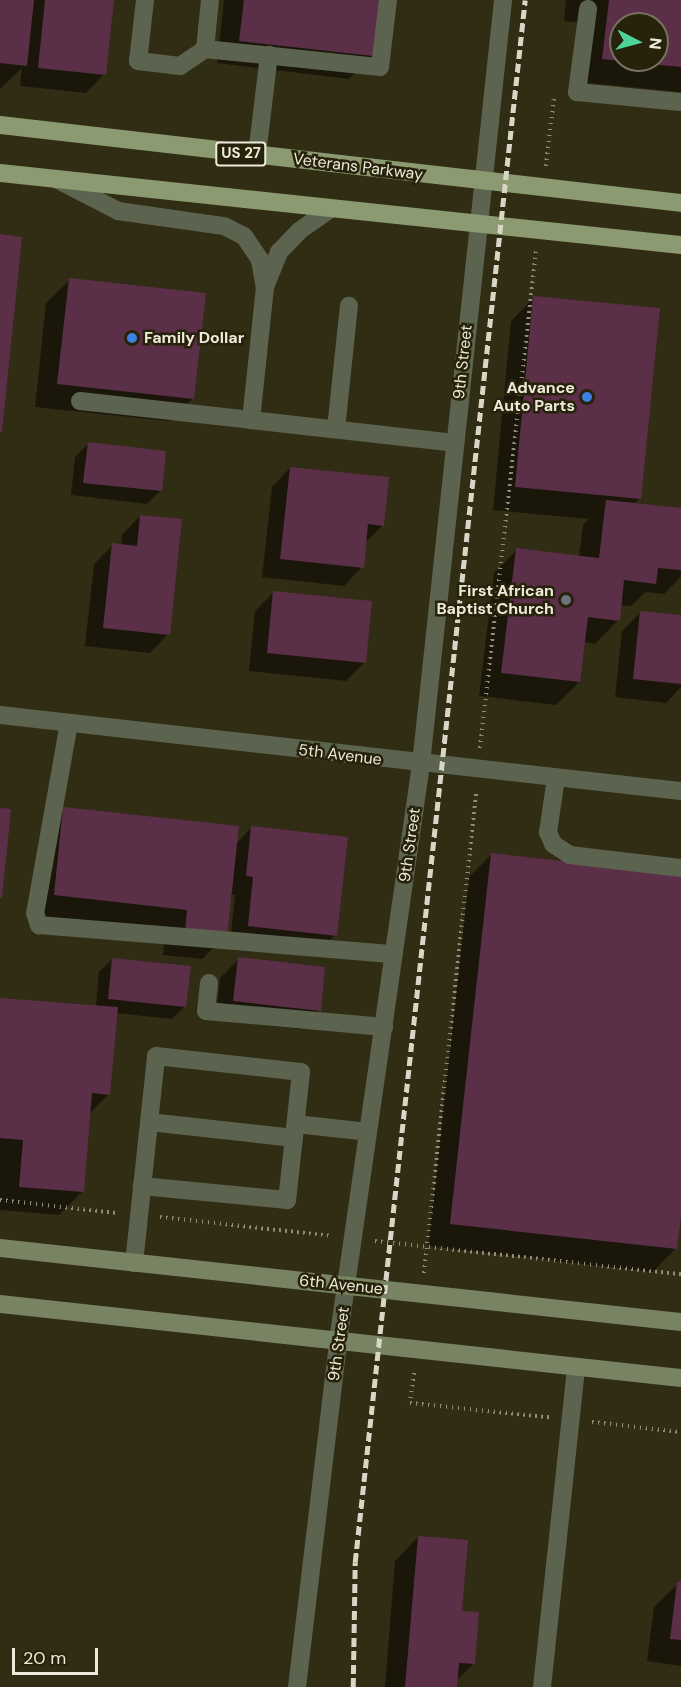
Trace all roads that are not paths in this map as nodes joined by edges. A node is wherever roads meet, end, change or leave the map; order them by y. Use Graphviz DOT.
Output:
graph roads {
  1 [pos="145,0"];
  2 [pos="210,0"];
  3 [pos="388,0"];
  4 [pos="503,0"];
  5 [pos="588,9"];
  6 [pos="205,49"];
  7 [pos="269,55"];
  8 [pos="681,102"];
  9 [pos="0,125"];
  10 [pos="257,155"];
  11 [pos="0,172"];
  12 [pos="54,178"];
  13 [pos="482,182"];
  14 [pos="681,203"];
  15 [pos="330,209"];
  16 [pos="477,225"];
  17 [pos="681,245"];
  18 [pos="265,287"];
  19 [pos="349,306"];
  20 [pos="80,401"];
  21 [pos="251,420"];
  22 [pos="336,429"];
  23 [pos="454,443"];
  24 [pos="0,715"];
  25 [pos="69,723"];
  26 [pos="421,764"];
  27 [pos="555,778"];
  28 [pos="681,791"];
  29 [pos="681,868"];
  30 [pos="394,954"];
  31 [pos="209,983"];
  32 [pos="384,1027"];
  33 [pos="149,1122"];
  34 [pos="295,1131"];
  35 [pos="368,1132"];
  36 [pos="142,1185"];
  37 [pos="0,1248"];
  38 [pos="134,1263"];
  39 [pos="346,1286"];
  40 [pos="0,1304"];
  41 [pos="681,1322"];
  42 [pos="338,1341"];
  43 [pos="576,1367"];
  44 [pos="681,1378"];
  45 [pos="297,1687"];
  46 [pos="542,1687"];
  1 -- 6 [label="street"];
  2 -- 6 [label="street"];
  3 -- 7 [label="street"];
  4 -- 13 [label="street, 9th Street"];
  5 -- 8 [label="street"];
  6 -- 7 [label="street"];
  7 -- 10 [label="street"];
  9 -- 10 [label="main road, Veterans Parkway / US 27"];
  10 -- 13 [label="main road, Veterans Parkway / US 27"];
  11 -- 12 [label="main road"];
  12 -- 15 [label="main road"];
  12 -- 18 [label="street"];
  13 -- 14 [label="main road, Veterans Parkway / US 27"];
  13 -- 16 [label="street, 9th Street"];
  15 -- 16 [label="main road"];
  15 -- 18 [label="street"];
  16 -- 17 [label="main road"];
  16 -- 23 [label="street, 9th Street"];
  18 -- 21 [label="street"];
  19 -- 22 [label="street"];
  20 -- 21 [label="street"];
  21 -- 22 [label="street"];
  22 -- 23 [label="street"];
  23 -- 26 [label="street, 9th Street"];
  24 -- 25 [label="street, 5th Avenue"];
  25 -- 26 [label="street, 5th Avenue"];
  25 -- 30 [label="street"];
  26 -- 27 [label="street, 5th Avenue"];
  26 -- 30 [label="street, 9th Street"];
  27 -- 28 [label="street, 5th Avenue"];
  27 -- 29 [label="street"];
  30 -- 32 [label="street, 9th Street"];
  31 -- 32 [label="street"];
  32 -- 35 [label="street, 9th Street"];
  33 -- 34 [label="street"];
  33 -- 34 [label="street"];
  33 -- 36 [label="street"];
  34 -- 35 [label="street"];
  34 -- 36 [label="street"];
  35 -- 39 [label="street, 9th Street"];
  36 -- 38 [label="street"];
  37 -- 38 [label="main road, 6th Avenue"];
  38 -- 39 [label="main road, 6th Avenue"];
  39 -- 41 [label="main road, 6th Avenue"];
  39 -- 42 [label="street, 9th Street"];
  40 -- 42 [label="main road"];
  42 -- 43 [label="main road"];
  42 -- 45 [label="street, 9th Street"];
  43 -- 44 [label="main road"];
  43 -- 46 [label="street"];
}
